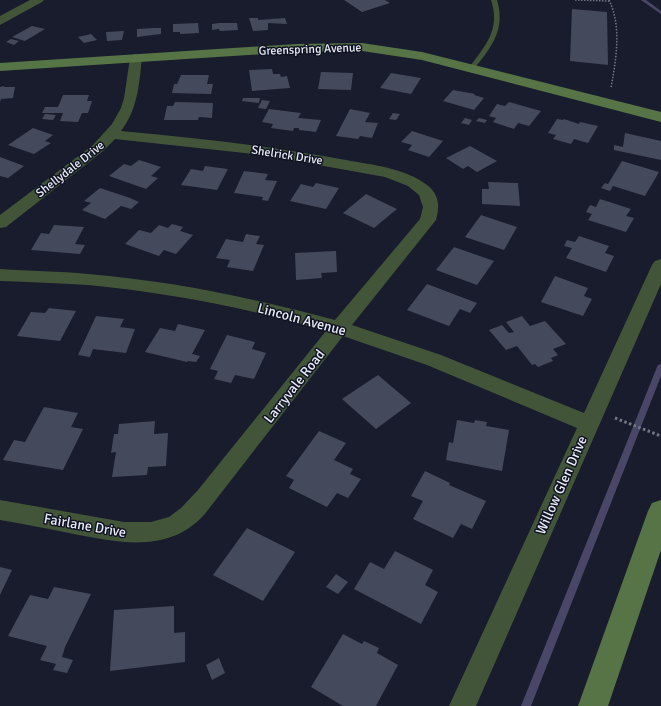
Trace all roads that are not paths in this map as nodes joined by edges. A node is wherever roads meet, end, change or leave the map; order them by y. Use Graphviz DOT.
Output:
graph roads {
  1 [pos="38,0"];
  2 [pos="494,0"];
  3 [pos="0,22"];
  4 [pos="136,58"];
  5 [pos="0,67"];
  6 [pos="472,69"];
  7 [pos="661,117"];
  8 [pos="112,134"];
  9 [pos="428,220"];
  10 [pos="0,223"];
  11 [pos="661,265"];
  12 [pos="0,275"];
  13 [pos="339,328"];
  14 [pos="589,424"];
  15 [pos="206,497"];
  16 [pos="0,510"];
  17 [pos="661,511"];
  18 [pos="462,706"];
  19 [pos="593,706"];
  1 -- 3 [label="street"];
  2 -- 6 [label="lane"];
  4 -- 5 [label="main road, Greenspring Avenue"];
  4 -- 6 [label="main road, Greenspring Avenue"];
  4 -- 8 [label="street, Shellydale Drive"];
  6 -- 7 [label="main road, Greenspring Avenue"];
  8 -- 9 [label="street, Shelrick Drive"];
  8 -- 10 [label="street, Shellydale Drive"];
  9 -- 13 [label="street, Larryvale Road"];
  11 -- 14 [label="street, Willow Glen Drive"];
  12 -- 13 [label="street, Lincoln Avenue"];
  13 -- 14 [label="street, Lincoln Avenue"];
  13 -- 15 [label="street, Larryvale Road"];
  14 -- 18 [label="street, Willow Glen Drive"];
  15 -- 16 [label="street, Fairlane Drive"];
  17 -- 19 [label="main road"];
}
